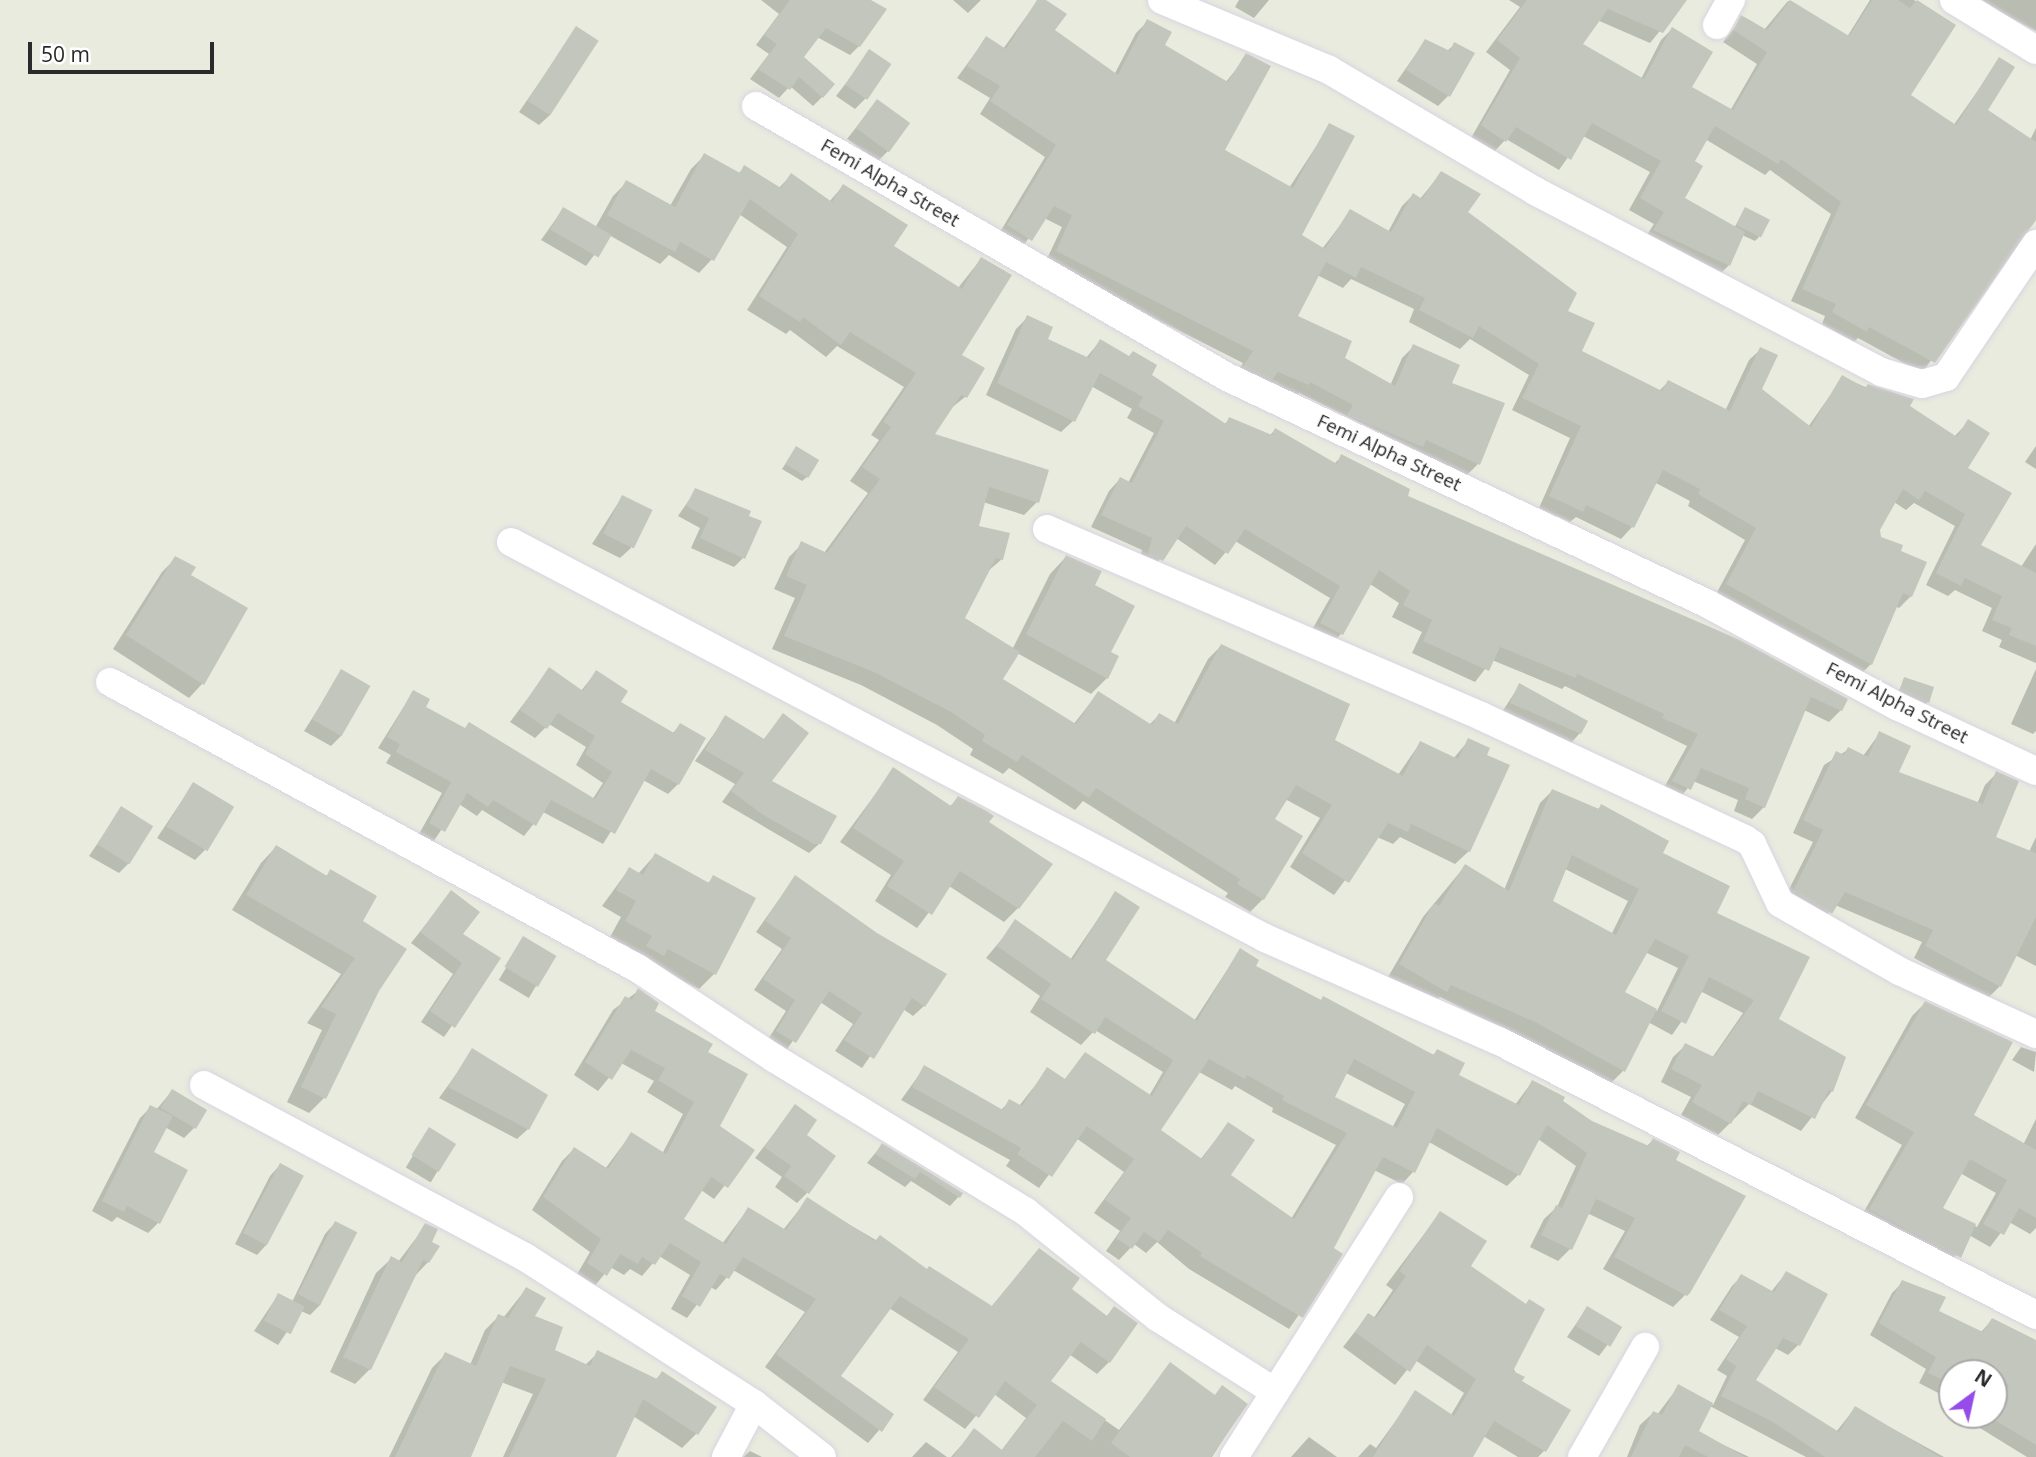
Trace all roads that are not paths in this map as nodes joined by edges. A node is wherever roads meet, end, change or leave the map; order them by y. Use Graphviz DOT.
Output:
graph roads {
  1 [pos="1162,0"];
  2 [pos="1731,0"];
  3 [pos="1954,0"];
  4 [pos="1717,25"];
  5 [pos="2036,50"];
  6 [pos="756,106"];
  7 [pos="2036,244"];
  8 [pos="1047,529"];
  9 [pos="511,542"];
  10 [pos="110,682"];
  11 [pos="2036,771"];
  12 [pos="2036,1034"];
  13 [pos="204,1085"];
  14 [pos="1399,1197"];
  15 [pos="2036,1315"];
  16 [pos="1645,1347"];
  17 [pos="1275,1392"];
  18 [pos="754,1404"];
  19 [pos="726,1457"];
  20 [pos="822,1457"];
  21 [pos="1234,1457"];
  22 [pos="1582,1457"];
  1 -- 7 [label="street"];
  2 -- 4 [label="street"];
  3 -- 5 [label="street"];
  6 -- 11 [label="street, Femi Alpha Street"];
  8 -- 12 [label="street"];
  9 -- 15 [label="street"];
  10 -- 17 [label="street"];
  13 -- 18 [label="street"];
  14 -- 17 [label="street"];
  16 -- 22 [label="street"];
  17 -- 21 [label="street"];
  18 -- 19 [label="street"];
  18 -- 20 [label="street"];
}
